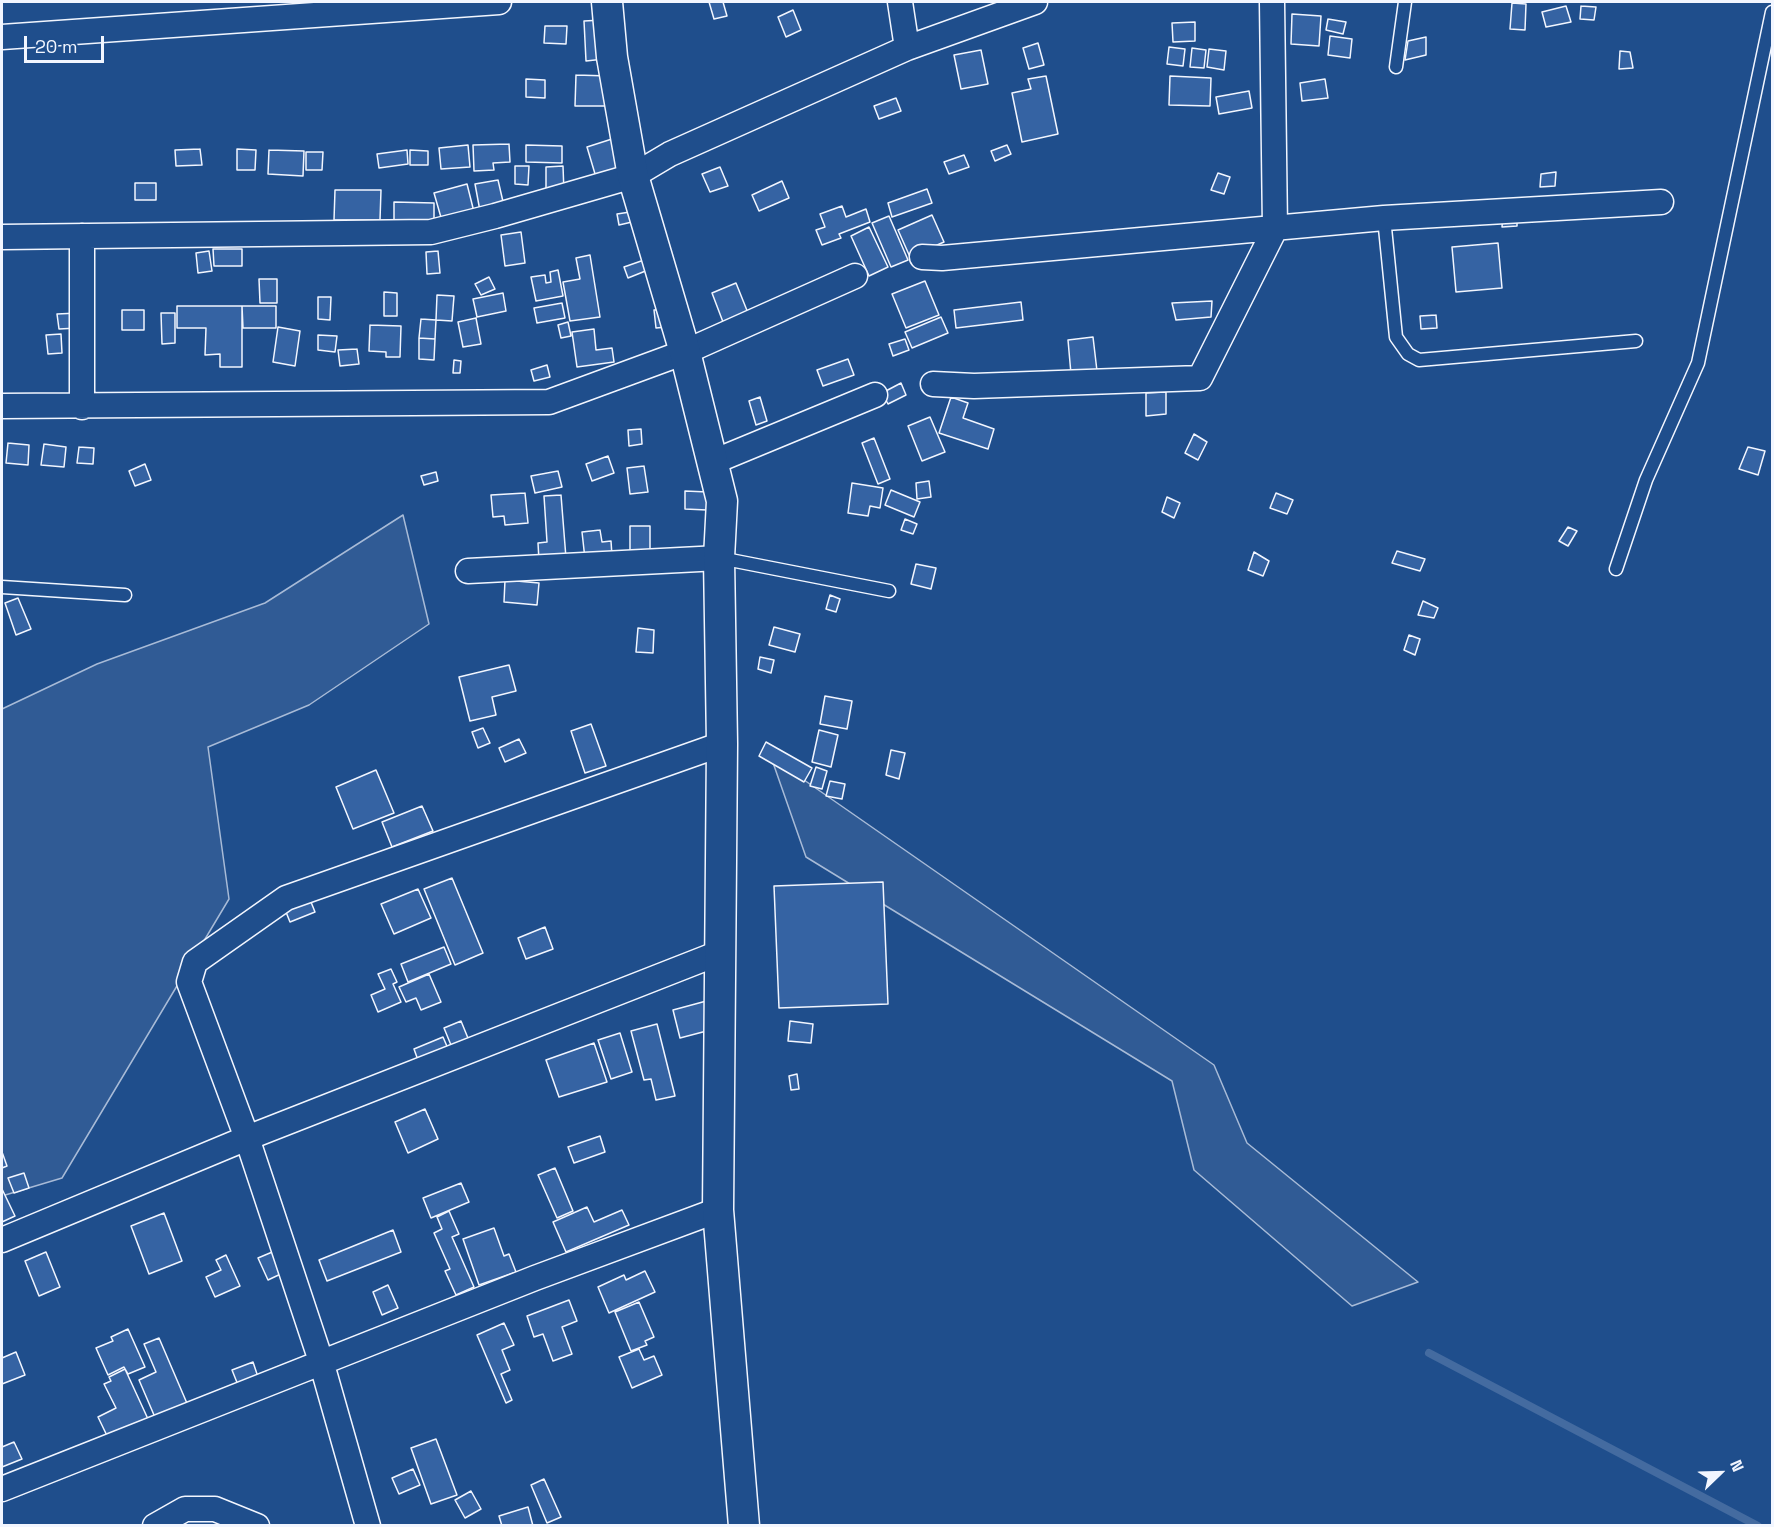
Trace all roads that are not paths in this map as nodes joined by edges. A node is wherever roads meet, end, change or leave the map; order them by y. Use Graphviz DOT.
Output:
graph roads {
  1 [pos="499,2"];
  2 [pos="607,2"];
  3 [pos="900,2"];
  4 [pos="1035,2"];
  5 [pos="1272,2"];
  6 [pos="1405,2"];
  7 [pos="1773,12"];
  8 [pos="2,37"];
  9 [pos="907,48"];
  10 [pos="1396,67"];
  11 [pos="633,176"];
  12 [pos="1661,202"];
  13 [pos="1384,218"];
  14 [pos="1275,229"];
  15 [pos="82,236"];
  16 [pos="2,237"];
  17 [pos="922,257"];
  18 [pos="855,276"];
  19 [pos="1636,341"];
  20 [pos="685,352"];
  21 [pos="933,384"];
  22 [pos="875,394"];
  23 [pos="2,406"];
  24 [pos="82,407"];
  25 [pos="713,462"];
  26 [pos="719,558"];
  27 [pos="1616,569"];
  28 [pos="468,571"];
  29 [pos="2,587"];
  30 [pos="889,591"];
  31 [pos="125,595"];
  32 [pos="722,744"];
  33 [pos="719,953"];
  34 [pos="247,1138"];
  35 [pos="718,1210"];
  36 [pos="2,1240"];
  37 [pos="321,1361"];
  38 [pos="2,1489"];
  39 [pos="155,1526"];
  40 [pos="257,1526"];
  41 [pos="368,1526"];
  42 [pos="744,1526"];
  1 -- 8 [label="street"];
  2 -- 11 [label="street"];
  3 -- 9 [label="street"];
  4 -- 9 [label="street"];
  5 -- 14 [label="street"];
  6 -- 10 [label="lane"];
  7 -- 27 [label="lane"];
  9 -- 11 [label="street"];
  11 -- 15 [label="street"];
  11 -- 20 [label="street"];
  12 -- 13 [label="street"];
  13 -- 14 [label="street"];
  13 -- 19 [label="lane"];
  14 -- 17 [label="street"];
  14 -- 21 [label="street"];
  15 -- 16 [label="street"];
  15 -- 24 [label="street"];
  18 -- 20 [label="street"];
  20 -- 24 [label="street"];
  20 -- 25 [label="street"];
  22 -- 25 [label="street"];
  23 -- 24 [label="street"];
  25 -- 26 [label="street"];
  26 -- 28 [label="street"];
  26 -- 30 [label="lane"];
  26 -- 32 [label="street"];
  29 -- 31 [label="lane"];
  32 -- 33 [label="street"];
  32 -- 34 [label="street"];
  33 -- 34 [label="street"];
  33 -- 35 [label="street"];
  34 -- 36 [label="street"];
  34 -- 37 [label="street"];
  35 -- 37 [label="street"];
  35 -- 42 [label="street"];
  37 -- 38 [label="street"];
  37 -- 41 [label="street"];
  39 -- 40 [label="street"];
}
